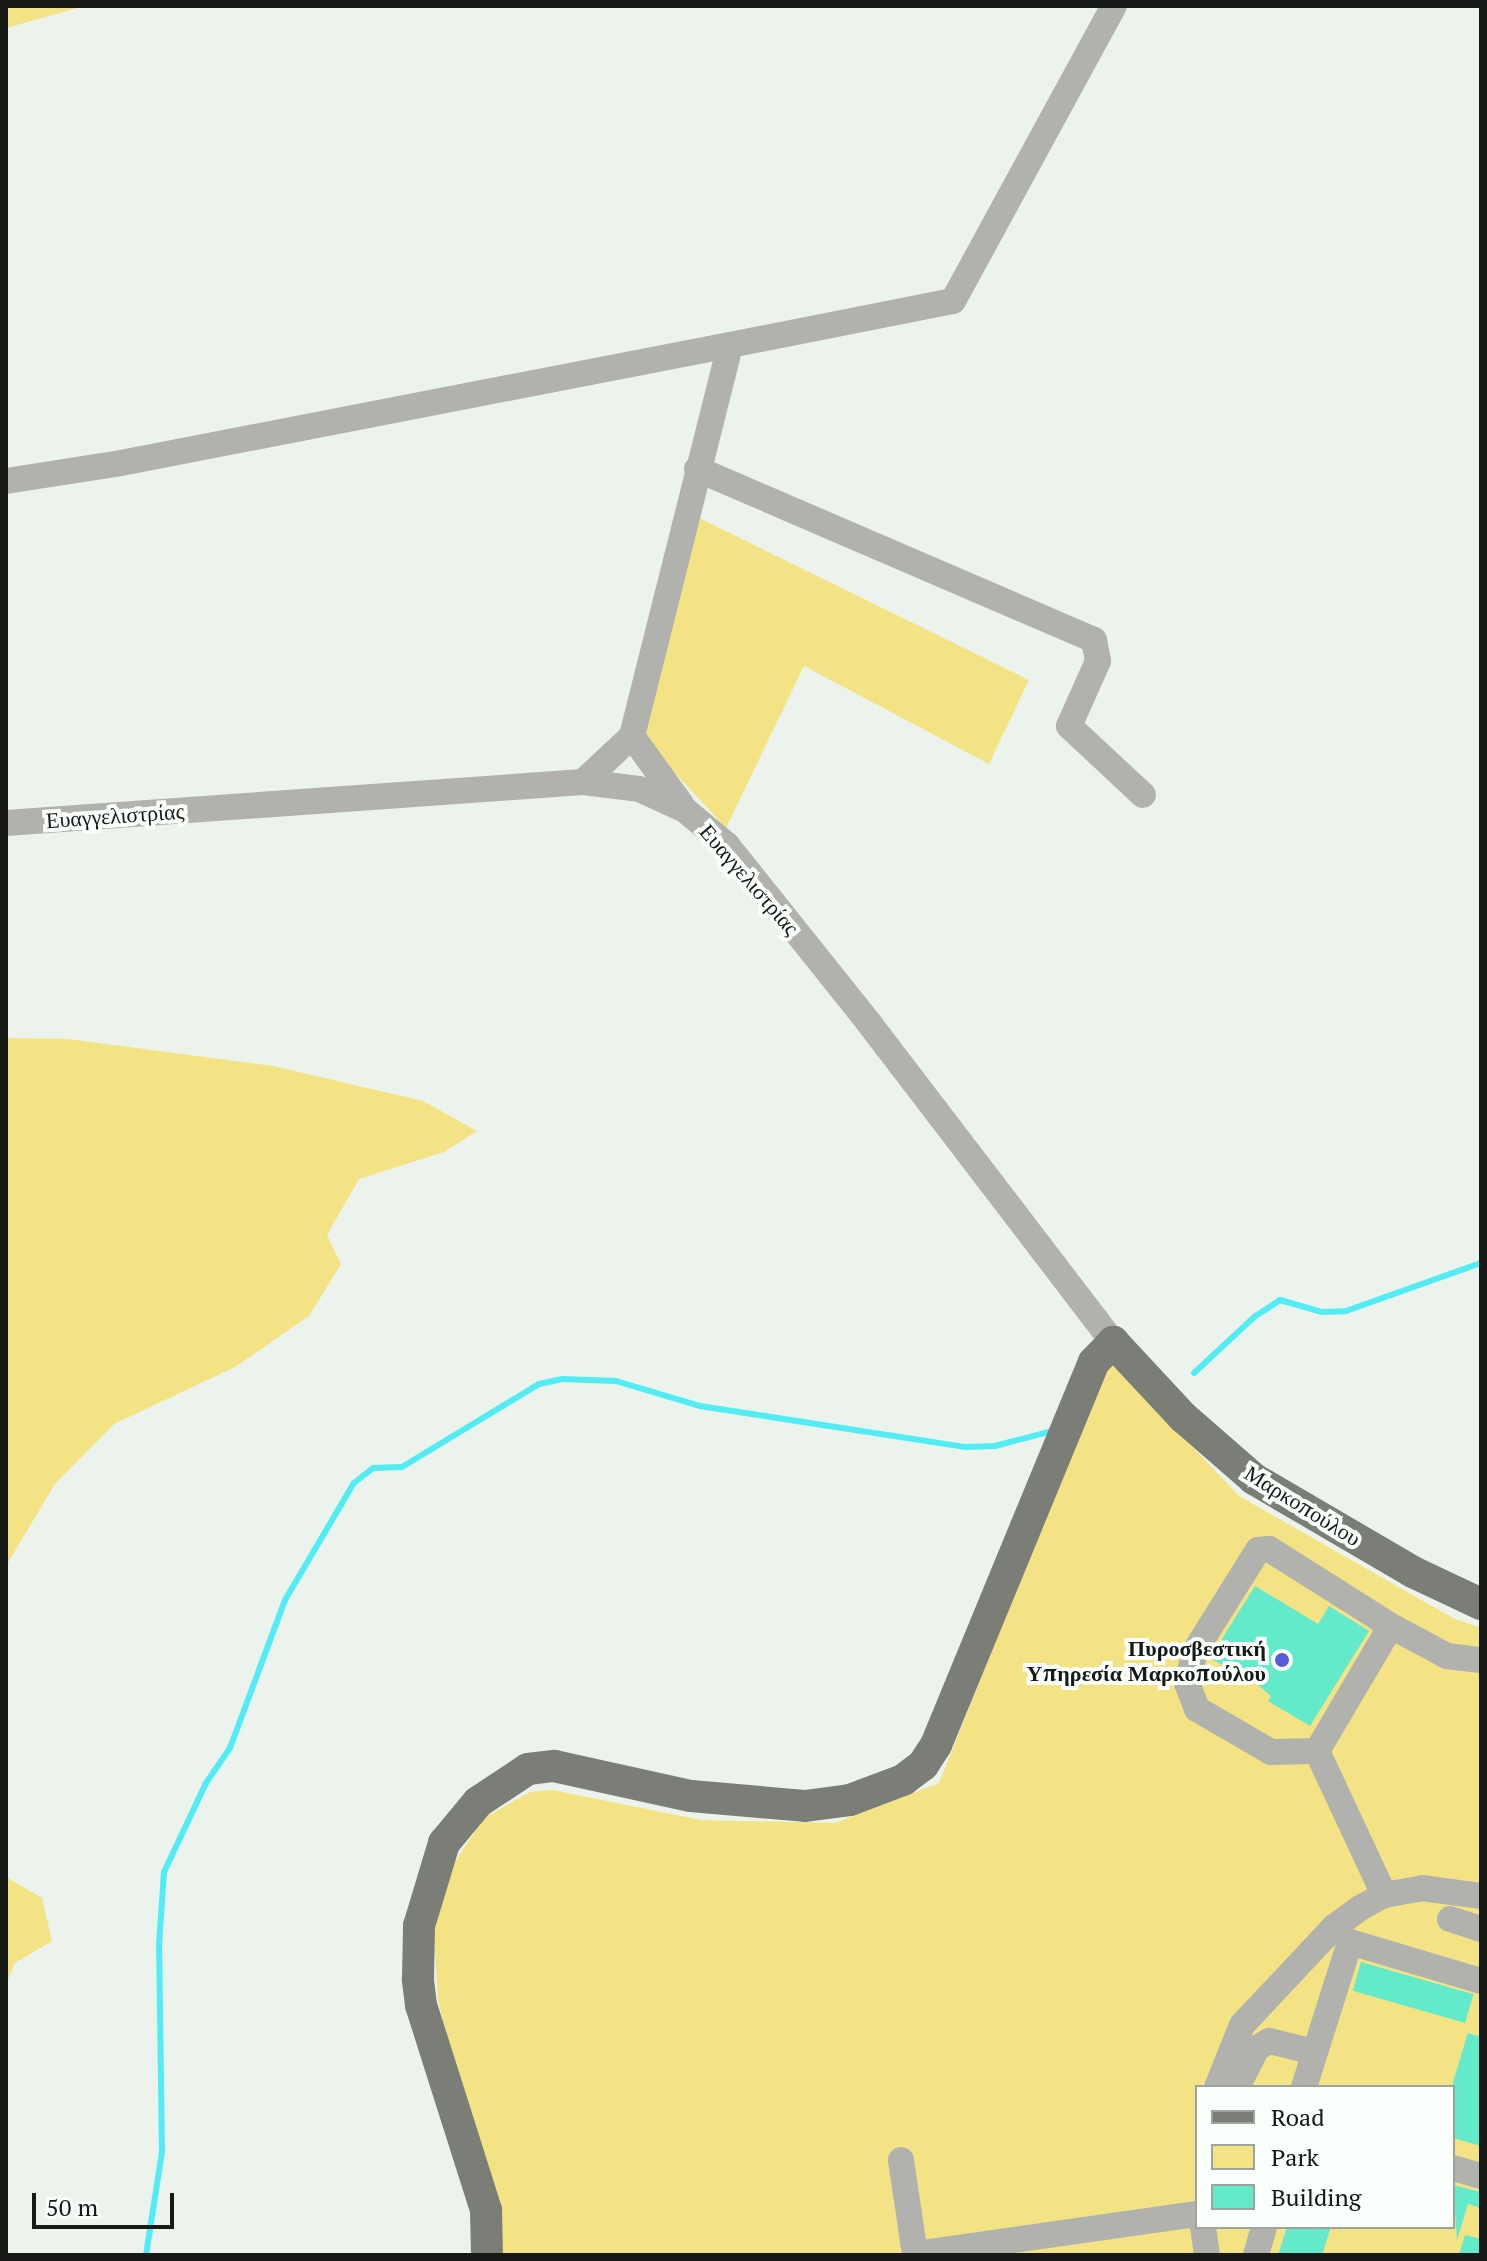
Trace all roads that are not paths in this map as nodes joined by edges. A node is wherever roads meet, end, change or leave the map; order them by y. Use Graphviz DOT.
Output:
graph roads {
  1 [pos="1114,6"];
  2 [pos="730,345"];
  3 [pos="697,469"];
  4 [pos="6,481"];
  5 [pos="632,736"];
  6 [pos="583,782"];
  7 [pos="1143,795"];
  8 [pos="685,810"];
  9 [pos="6,823"];
  10 [pos="1113,1342"];
  11 [pos="1481,1604"];
  12 [pos="1391,1626"];
  13 [pos="1481,1660"];
  14 [pos="1317,1751"];
  15 [pos="1384,1895"];
  16 [pos="1481,1896"];
  17 [pos="1450,1919"];
  18 [pos="1481,1929"];
  19 [pos="1481,1981"];
  20 [pos="1314,2052"];
  21 [pos="1218,2085"];
  22 [pos="1238,2085"];
  23 [pos="1305,2085"];
  24 [pos="901,2160"];
  25 [pos="1195,2214"];
  26 [pos="1203,2229"];
  27 [pos="1263,2229"];
  28 [pos="915,2254"];
  29 [pos="487,2255"];
  30 [pos="1207,2255"];
  31 [pos="1256,2255"];
  1 -- 2 [label="street"];
  2 -- 3 [label="street"];
  2 -- 4 [label="street"];
  3 -- 5 [label="street"];
  3 -- 7 [label="street"];
  5 -- 6 [label="street"];
  5 -- 8 [label="street"];
  6 -- 8 [label="street, Ευαγγελιστρίας"];
  6 -- 9 [label="street, Ευαγγελιστρίας"];
  8 -- 10 [label="street, Ευαγγελιστρίας"];
  10 -- 11 [label="main road, Μαρκοπούλου"];
  10 -- 29 [label="main road"];
  12 -- 13 [label="street"];
  12 -- 14 [label="street"];
  12 -- 14 [label="street"];
  14 -- 15 [label="street"];
  15 -- 16 [label="street"];
  15 -- 21 [label="street"];
  17 -- 18 [label="street"];
  19 -- 20 [label="street"];
  20 -- 22 [label="street"];
  20 -- 23 [label="street"];
  24 -- 28 [label="street"];
  25 -- 28 [label="street"];
  26 -- 30 [label="street"];
  27 -- 31 [label="street"];
}
